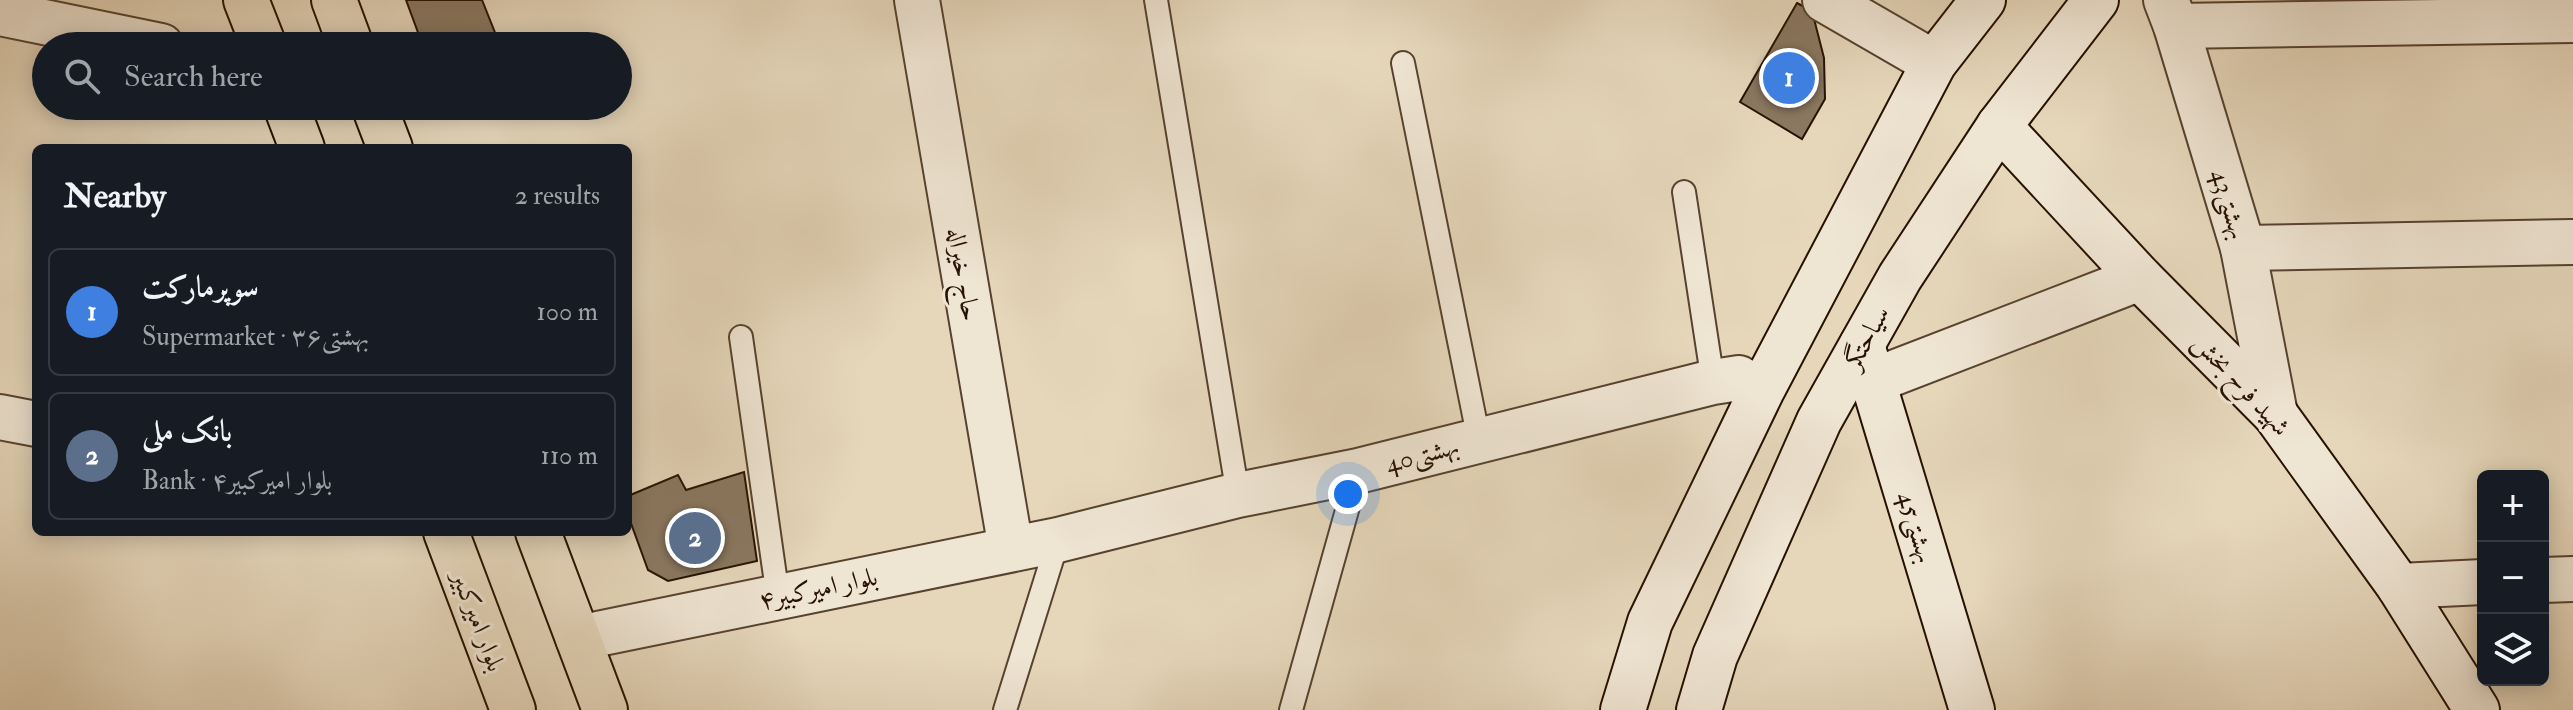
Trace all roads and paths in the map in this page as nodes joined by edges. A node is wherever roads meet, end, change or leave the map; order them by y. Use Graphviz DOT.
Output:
graph roads {
  1 [pos="246,0"];
  2 [pos="334,0"];
  3 [pos="917,0"];
  4 [pos="1156,0"];
  5 [pos="1825,0"];
  6 [pos="1983,0"];
  7 [pos="2096,0"];
  8 [pos="0,13"];
  9 [pos="2171,13"];
  10 [pos="2573,20"];
  11 [pos="93,32"];
  12 [pos="259,32"];
  13 [pos="346,32"];
  14 [pos="1403,63"];
  15 [pos="1934,63"];
  16 [pos="291,120"];
  17 [pos="379,120"];
  18 [pos="1999,126"];
  19 [pos="300,144"];
  20 [pos="388,144"];
  21 [pos="1684,192"];
  22 [pos="2573,242"];
  23 [pos="2243,248"];
  24 [pos="2140,278"];
  25 [pos="741,337"];
  26 [pos="1867,363"];
  27 [pos="1726,380"];
  28 [pos="2275,414"];
  29 [pos="0,417"];
  30 [pos="32,423"];
  31 [pos="1479,440"];
  32 [pos="1358,471"];
  33 [pos="1238,495"];
  34 [pos="448,536"];
  35 [pos="540,536"];
  36 [pos="1058,540"];
  37 [pos="1011,549"];
  38 [pos="2573,579"];
  39 [pos="2549,580"];
  40 [pos="2477,582"];
  41 [pos="2399,586"];
  42 [pos="778,597"];
  43 [pos="578,638"];
  44 [pos="513,710"];
  45 [pos="605,710"];
  46 [pos="1005,710"];
  47 [pos="1291,710"];
  48 [pos="1623,710"];
  49 [pos="1699,710"];
  50 [pos="1972,710"];
  51 [pos="2477,710"];
  1 -- 12 [label="main road"];
  2 -- 13 [label="main road"];
  3 -- 37 [label="street, حاج خیراله"];
  4 -- 33 [label="lane"];
  5 -- 15 [label="street"];
  6 -- 15 [label="street"];
  7 -- 18 [label="street, سیاحتگر"];
  8 -- 11 [label="street"];
  9 -- 10 [label="street"];
  9 -- 23 [label="street, 43بهشتی"];
  14 -- 31 [label="lane"];
  15 -- 48 [label="street"];
  16 -- 19 [label="main road"];
  17 -- 20 [label="main road"];
  18 -- 24 [label="street, شهید فرح بخش"];
  18 -- 26 [label="street, سیاحتگر"];
  21 -- 27 [label="lane"];
  22 -- 23 [label="street"];
  23 -- 28 [label="street, 43بهشتی"];
  24 -- 26 [label="street"];
  24 -- 28 [label="street, شهید فرح بخش"];
  25 -- 42 [label="lane"];
  26 -- 49 [label="street, سیاحتگر"];
  26 -- 50 [label="street, بهشتی45"];
  27 -- 31 [label="street, 40بهشتی"];
  28 -- 41 [label="street, شهید فرح بخش"];
  29 -- 30 [label="street"];
  31 -- 32 [label="street, 40بهشتی"];
  32 -- 33 [label="street, 40بهشتی"];
  32 -- 47 [label="lane"];
  33 -- 36 [label="street, 40بهشتی"];
  34 -- 44 [label="main road, بلوار امیرکبیر"];
  35 -- 43 [label="main road"];
  36 -- 37 [label="street, ۴بلوار امیرکبیر"];
  36 -- 46 [label="lane"];
  37 -- 42 [label="street, ۴بلوار امیرکبیر"];
  38 -- 39 [label="street"];
  40 -- 41 [label="street"];
  41 -- 51 [label="street, شهید فرح بخش"];
  42 -- 43 [label="street, ۴بلوار امیرکبیر"];
  43 -- 45 [label="main road"];
}
